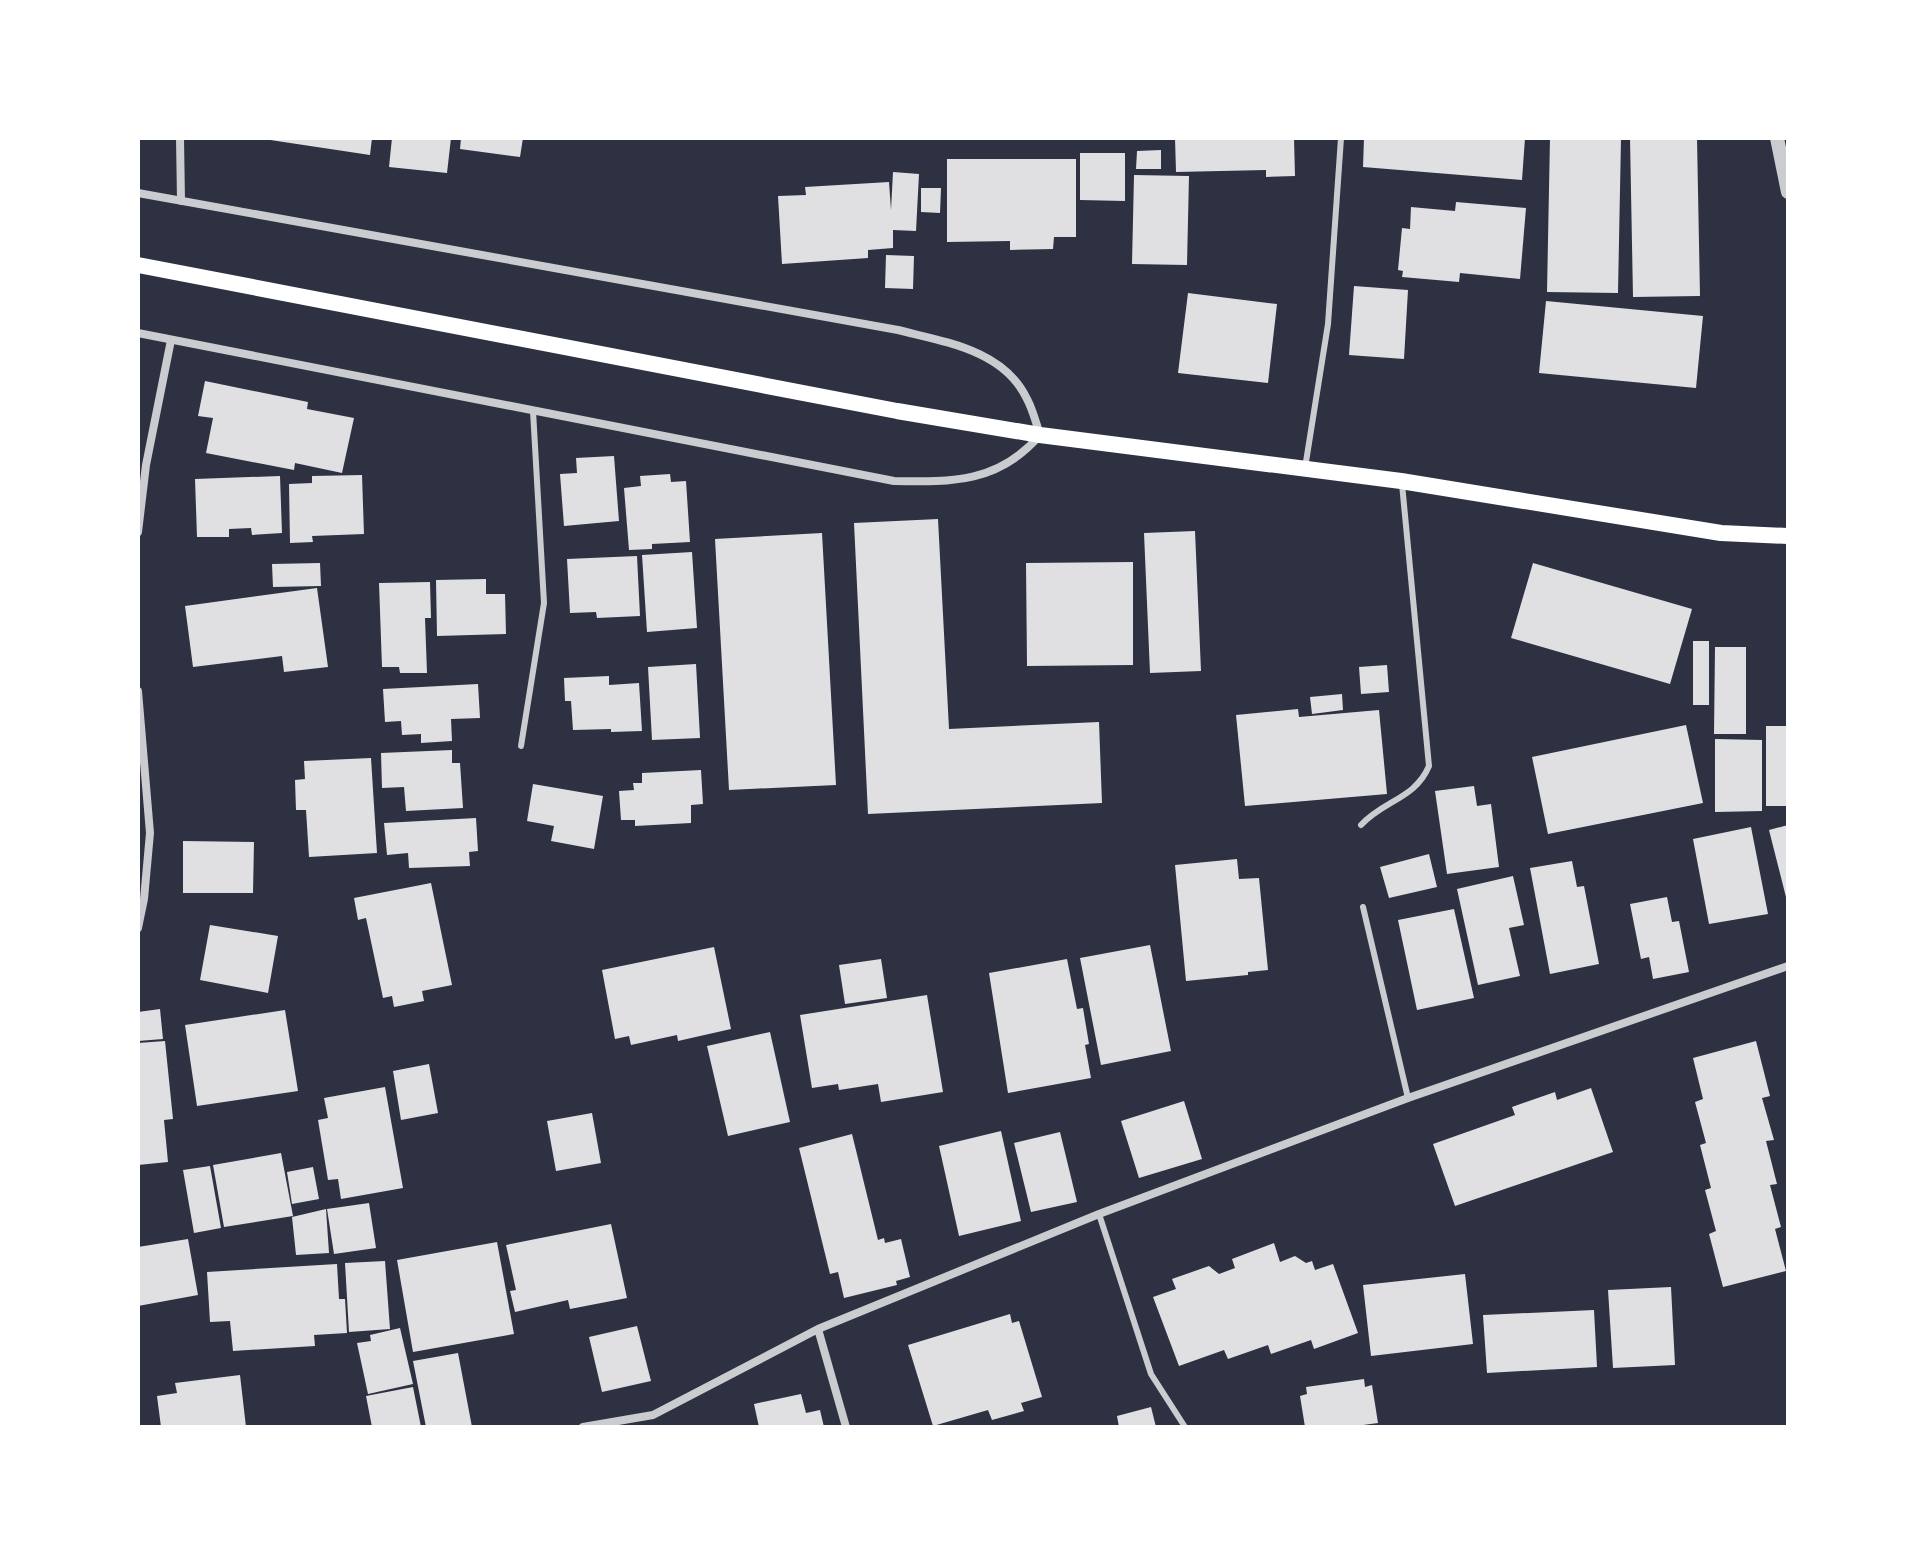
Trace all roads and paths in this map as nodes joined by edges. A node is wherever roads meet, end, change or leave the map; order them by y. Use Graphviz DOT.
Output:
graph roads {
  1 [pos="180,138"];
  2 [pos="1341,138"];
  3 [pos="1777,138"];
  4 [pos="1788,192"];
  5 [pos="138,193"];
  6 [pos="181,201"];
  7 [pos="138,265"];
  8 [pos="138,333"];
  9 [pos="171,340"];
  10 [pos="533,411"];
  11 [pos="1040,435"];
  12 [pos="1305,468"];
  13 [pos="1401,481"];
  14 [pos="138,532"];
  15 [pos="1788,536"];
  16 [pos="138,691"];
  17 [pos="521,746"];
  18 [pos="1361,825"];
  19 [pos="1363,907"];
  20 [pos="138,928"];
  21 [pos="1788,966"];
  22 [pos="1408,1098"];
  23 [pos="1099,1214"];
  24 [pos="818,1329"];
  25 [pos="583,1427"];
  26 [pos="846,1427"];
  27 [pos="1185,1427"];
  1 -- 6 [label="street"];
  2 -- 12 [label="lane"];
  3 -- 4 [label="street"];
  5 -- 6 [label="street"];
  6 -- 11 [label="street"];
  7 -- 11 [label="main road"];
  8 -- 9 [label="street"];
  9 -- 10 [label="street"];
  9 -- 14 [label="street"];
  10 -- 11 [label="street"];
  10 -- 17 [label="lane"];
  11 -- 12 [label="main road"];
  12 -- 13 [label="main road"];
  13 -- 15 [label="main road"];
  13 -- 18 [label="lane"];
  16 -- 20 [label="street"];
  19 -- 22 [label="lane"];
  21 -- 22 [label="street"];
  22 -- 23 [label="street"];
  23 -- 24 [label="street"];
  23 -- 27 [label="lane"];
  24 -- 25 [label="street"];
  24 -- 26 [label="street"];
}
